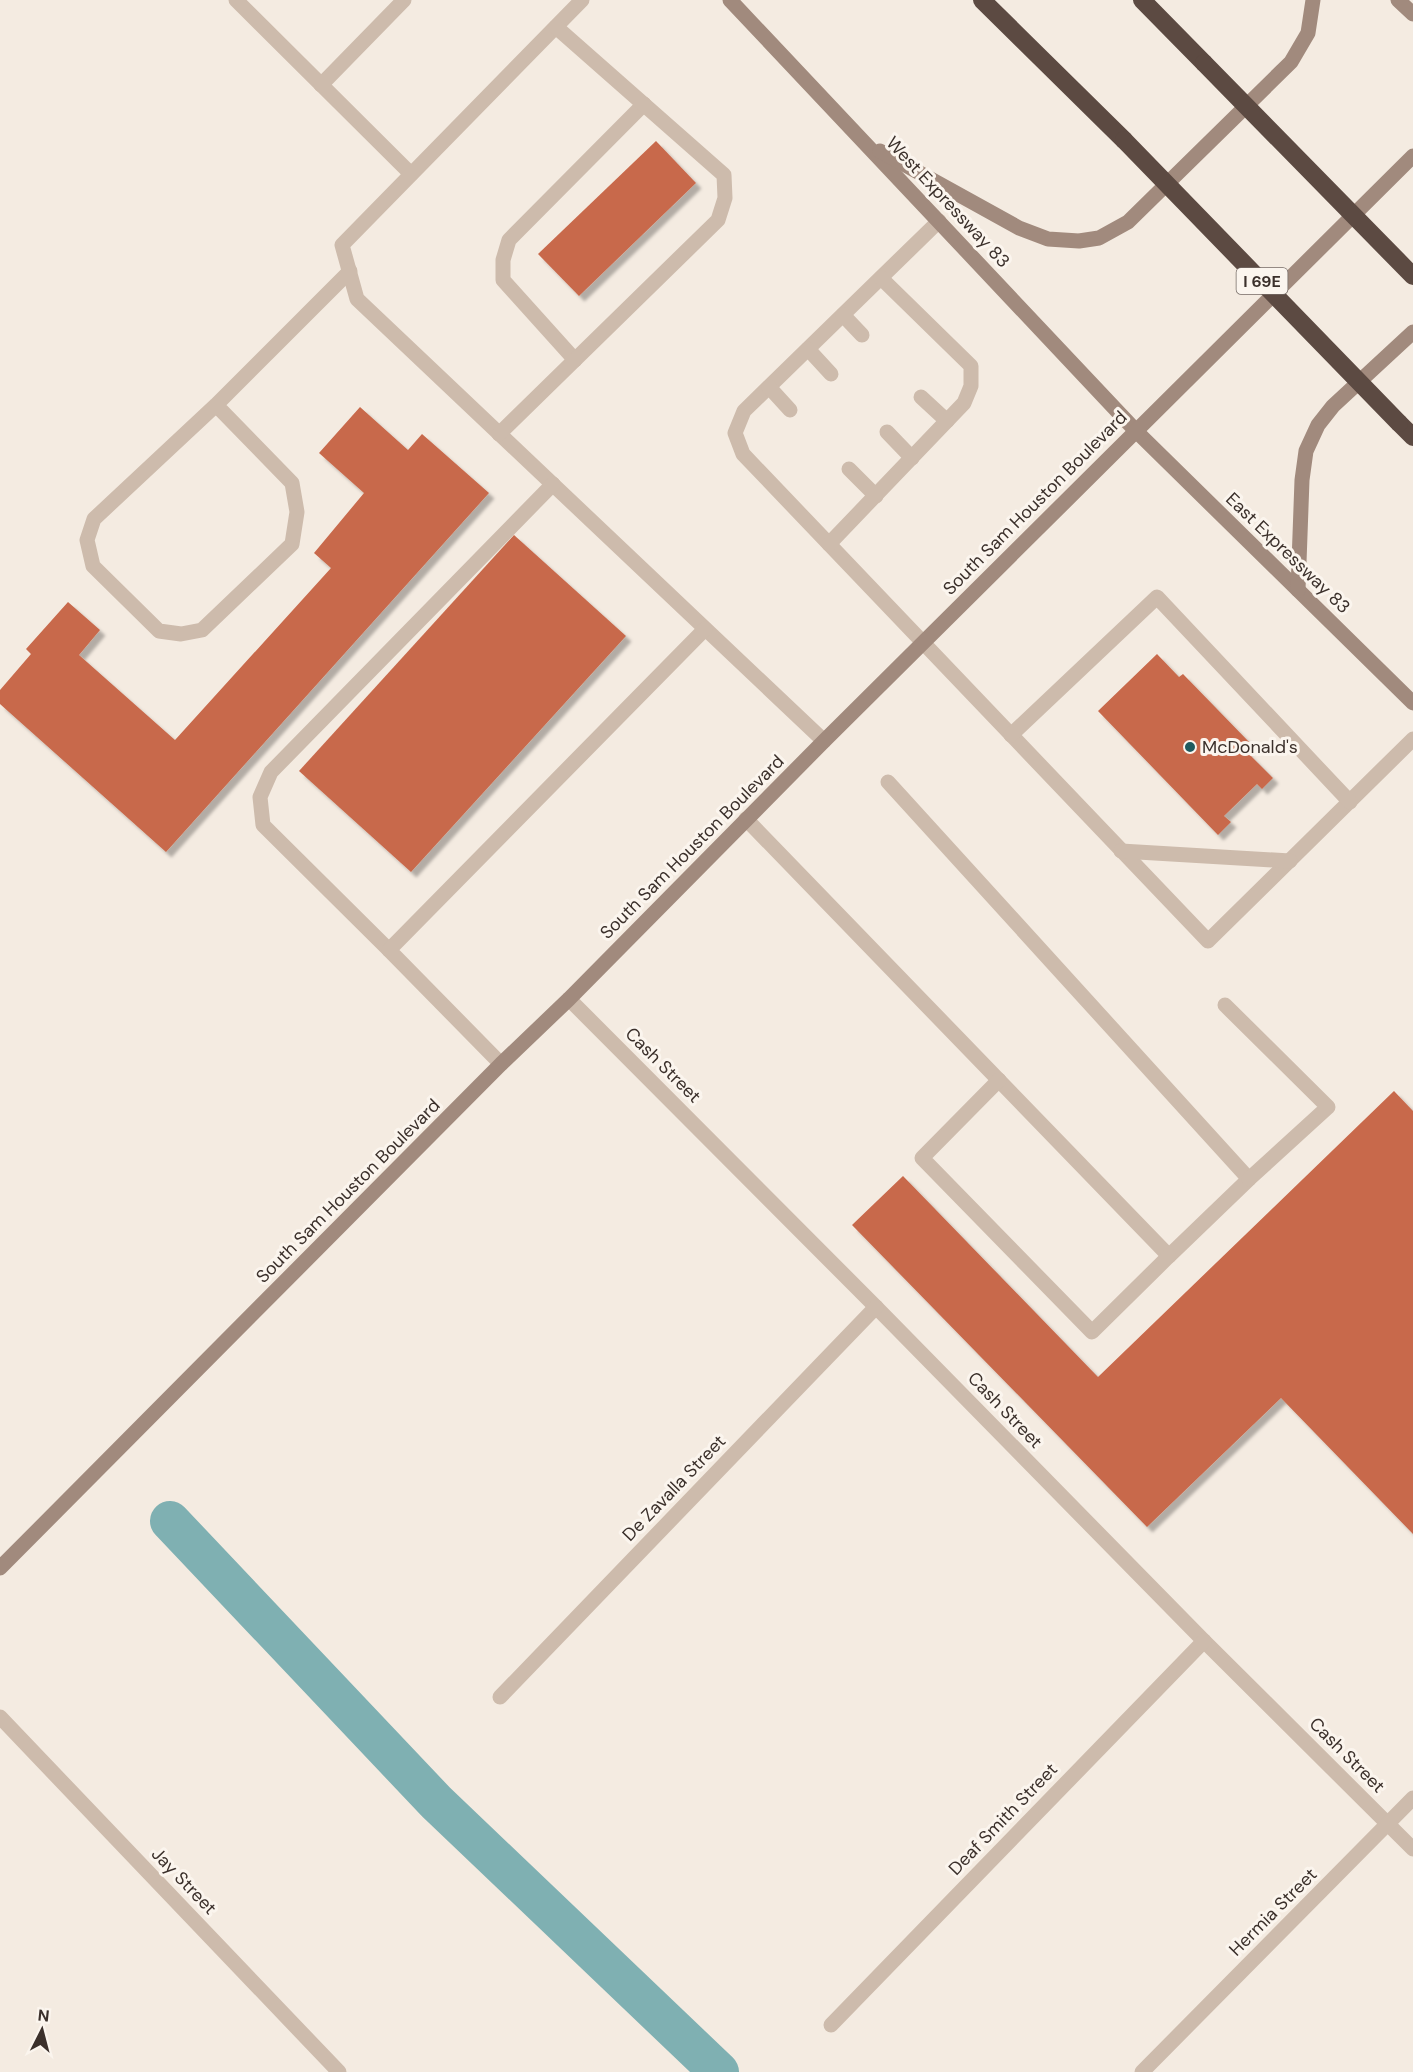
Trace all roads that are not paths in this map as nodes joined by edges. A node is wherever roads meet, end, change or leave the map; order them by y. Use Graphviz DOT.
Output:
graph roads {
  1 [pos="236,0"];
  2 [pos="404,0"];
  3 [pos="730,0"];
  4 [pos="982,0"];
  5 [pos="1142,0"];
  6 [pos="1313,0"];
  7 [pos="1398,0"];
  8 [pos="576,2"];
  9 [pos="1413,14"];
  10 [pos="556,27"];
  11 [pos="321,85"];
  12 [pos="644,104"];
  13 [pos="867,144"];
  14 [pos="1413,156"];
  15 [pos="411,174"];
  16 [pos="939,221"];
  17 [pos="350,271"];
  18 [pos="1413,276"];
  19 [pos="880,278"];
  20 [pos="843,315"];
  21 [pos="1413,332"];
  22 [pos="862,335"];
  23 [pos="808,349"];
  24 [pos="575,360"];
  25 [pos="831,374"];
  26 [pos="769,387"];
  27 [pos="921,397"];
  28 [pos="216,405"];
  29 [pos="790,410"];
  30 [pos="946,421"];
  31 [pos="1136,431"];
  32 [pos="887,432"];
  33 [pos="499,434"];
  34 [pos="1413,437"];
  35 [pos="912,458"];
  36 [pos="849,469"];
  37 [pos="553,484"];
  38 [pos="876,496"];
  39 [pos="829,544"];
  40 [pos="1298,590"];
  41 [pos="705,629"];
  42 [pos="923,643"];
  43 [pos="1413,703"];
  44 [pos="1011,735"];
  45 [pos="1413,740"];
  46 [pos="824,741"];
  47 [pos="888,782"];
  48 [pos="1350,802"];
  49 [pos="746,819"];
  50 [pos="1121,851"];
  51 [pos="1290,861"];
  52 [pos="388,950"];
  53 [pos="569,999"];
  54 [pos="1225,1005"];
  55 [pos="501,1064"];
  56 [pos="999,1080"];
  57 [pos="1249,1179"];
  58 [pos="1169,1256"];
  59 [pos="876,1307"];
  60 [pos="0,1568"];
  61 [pos="1204,1641"];
  62 [pos="500,1697"];
  63 [pos="0,1717"];
  64 [pos="1413,1798"];
  65 [pos="1388,1823"];
  66 [pos="1413,1849"];
  67 [pos="831,2025"];
  68 [pos="339,2072"];
  69 [pos="1142,2072"];
  1 -- 11 [label="street"];
  2 -- 11 [label="street"];
  3 -- 13 [label="main road, West Expressway 83"];
  4 -- 34 [label="highway, I 69E, bridge"];
  5 -- 18 [label="highway, bridge"];
  6 -- 13 [label="main road"];
  7 -- 9 [label="main road"];
  8 -- 10 [label="street"];
  10 -- 12 [label="street"];
  10 -- 15 [label="street"];
  11 -- 15 [label="street"];
  12 -- 24 [label="street"];
  12 -- 24 [label="street"];
  13 -- 16 [label="main road, West Expressway 83"];
  14 -- 31 [label="main road, South Sam Houston Boulevard"];
  15 -- 17 [label="street"];
  16 -- 19 [label="street"];
  16 -- 31 [label="main road, West Expressway 83"];
  17 -- 28 [label="street"];
  17 -- 33 [label="street"];
  19 -- 20 [label="street"];
  19 -- 30 [label="street"];
  20 -- 22 [label="street"];
  20 -- 23 [label="street"];
  21 -- 40 [label="main road"];
  23 -- 25 [label="street"];
  23 -- 26 [label="street"];
  24 -- 33 [label="street"];
  26 -- 29 [label="street"];
  26 -- 39 [label="street"];
  27 -- 30 [label="street"];
  28 -- 28 [label="street"];
  30 -- 35 [label="street"];
  31 -- 40 [label="main road, East Expressway 83"];
  31 -- 42 [label="main road, South Sam Houston Boulevard"];
  32 -- 35 [label="street"];
  33 -- 37 [label="street"];
  35 -- 38 [label="street"];
  36 -- 38 [label="street"];
  37 -- 41 [label="street"];
  37 -- 52 [label="street"];
  38 -- 39 [label="street"];
  39 -- 42 [label="street"];
  40 -- 43 [label="main road, East Expressway 83"];
  41 -- 46 [label="street"];
  41 -- 52 [label="street"];
  42 -- 44 [label="street"];
  42 -- 46 [label="main road, South Sam Houston Boulevard"];
  44 -- 48 [label="street"];
  44 -- 50 [label="street"];
  45 -- 48 [label="street"];
  46 -- 49 [label="main road, South Sam Houston Boulevard"];
  47 -- 57 [label="street"];
  48 -- 51 [label="street"];
  49 -- 53 [label="main road, South Sam Houston Boulevard"];
  49 -- 56 [label="street"];
  50 -- 51 [label="street"];
  50 -- 51 [label="street"];
  52 -- 55 [label="street"];
  53 -- 55 [label="main road, South Sam Houston Boulevard"];
  53 -- 59 [label="street, Cash Street"];
  54 -- 57 [label="street"];
  55 -- 60 [label="main road, South Sam Houston Boulevard"];
  56 -- 58 [label="street"];
  56 -- 58 [label="street"];
  57 -- 58 [label="street"];
  59 -- 61 [label="street, Cash Street"];
  59 -- 62 [label="street, De Zavalla Street"];
  61 -- 65 [label="street, Cash Street"];
  61 -- 67 [label="street, Deaf Smith Street"];
  63 -- 68 [label="street, Jay Street"];
  64 -- 65 [label="street, Hermia Street"];
  65 -- 66 [label="street, Cash Street"];
  65 -- 69 [label="street, Hermia Street"];
}
